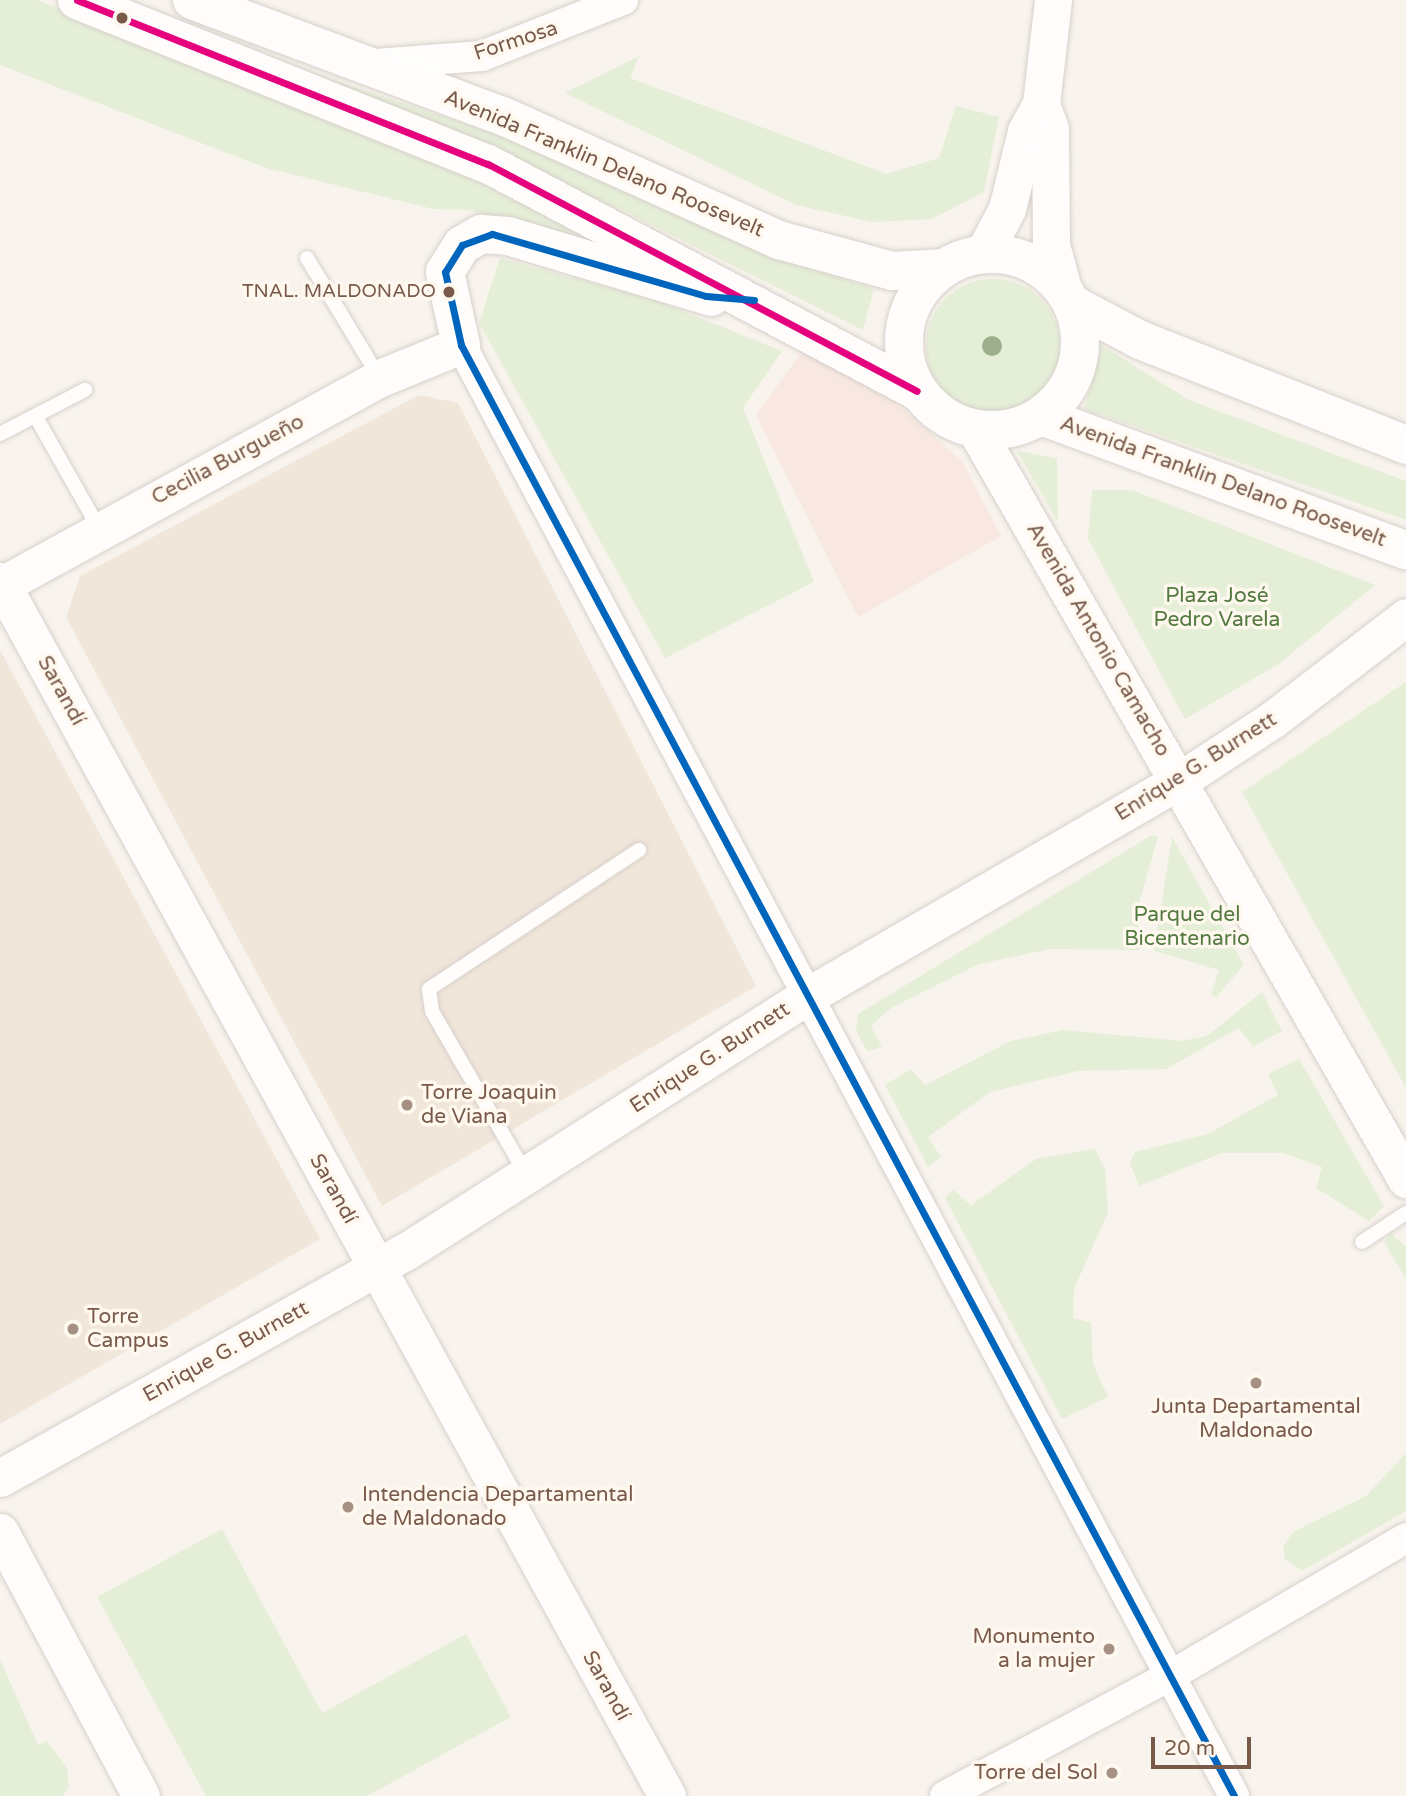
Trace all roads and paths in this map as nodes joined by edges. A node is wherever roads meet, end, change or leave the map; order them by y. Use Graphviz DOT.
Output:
graph roads {
  1 [pos="77,0"];
  2 [pos="191,0"];
  3 [pos="623,0"];
  4 [pos="1053,0"];
  5 [pos="361,64"];
  6 [pos="1041,104"];
  7 [pos="983,254"];
  8 [pos="307,258"];
  9 [pos="944,268"];
  10 [pos="1068,296"];
  11 [pos="754,300"];
  12 [pos="461,345"];
  13 [pos="380,378"];
  14 [pos="85,390"];
  15 [pos="917,391"];
  16 [pos="1041,416"];
  17 [pos="36,417"];
  18 [pos="976,430"];
  19 [pos="0,434"];
  20 [pos="1406,445"];
  21 [pos="100,530"];
  22 [pos="1406,550"];
  23 [pos="1,584"];
  24 [pos="1406,617"];
  25 [pos="1179,781"];
  26 [pos="639,850"];
  27 [pos="804,998"];
  28 [pos="527,1175"];
  29 [pos="1406,1179"];
  30 [pos="1406,1213"];
  31 [pos="1362,1242"];
  32 [pos="377,1268"];
  33 [pos="0,1478"];
  34 [pos="0,1532"];
  35 [pos="1406,1538"];
  36 [pos="1170,1676"];
  37 [pos="141,1796"];
  38 [pos="667,1796"];
  39 [pos="944,1796"];
  40 [pos="1234,1796"];
  1 -- 11 [label="main road"];
  2 -- 5 [label="main road, Avenida Franklin Delano Roosevelt"];
  3 -- 5 [label="street, Formosa"];
  4 -- 6 [label="street"];
  5 -- 9 [label="main road, Avenida Franklin Delano Roosevelt"];
  6 -- 7 [label="street"];
  6 -- 10 [label="street"];
  7 -- 9 [label="main road"];
  7 -- 10 [label="main road"];
  8 -- 13 [label="lane"];
  9 -- 15 [label="main road"];
  10 -- 16 [label="main road"];
  10 -- 20 [label="main road"];
  11 -- 12 [label="main road"];
  11 -- 15 [label="main road"];
  12 -- 13 [label="street, Cecilia Burgueño"];
  12 -- 27 [label="street"];
  13 -- 21 [label="street, Cecilia Burgueño"];
  14 -- 17 [label="lane"];
  15 -- 18 [label="main road"];
  16 -- 18 [label="main road"];
  16 -- 22 [label="main road, Avenida Franklin Delano Roosevelt"];
  17 -- 19 [label="lane"];
  17 -- 21 [label="lane"];
  18 -- 25 [label="street, Avenida Antonio Camacho"];
  21 -- 23 [label="street, Cecilia Burgueño"];
  23 -- 32 [label="street, Sarandí"];
  24 -- 25 [label="street, Enrique G. Burnett"];
  25 -- 27 [label="street, Enrique G. Burnett"];
  25 -- 29 [label="street, Avenida Antonio Camacho"];
  26 -- 28 [label="lane"];
  27 -- 28 [label="street, Enrique G. Burnett"];
  27 -- 36 [label="street"];
  28 -- 32 [label="street, Enrique G. Burnett"];
  30 -- 31 [label="lane"];
  32 -- 33 [label="street, Enrique G. Burnett"];
  32 -- 38 [label="street, Sarandí"];
  34 -- 37 [label="street"];
  35 -- 36 [label="street"];
  36 -- 39 [label="street"];
  36 -- 40 [label="street"];
}
